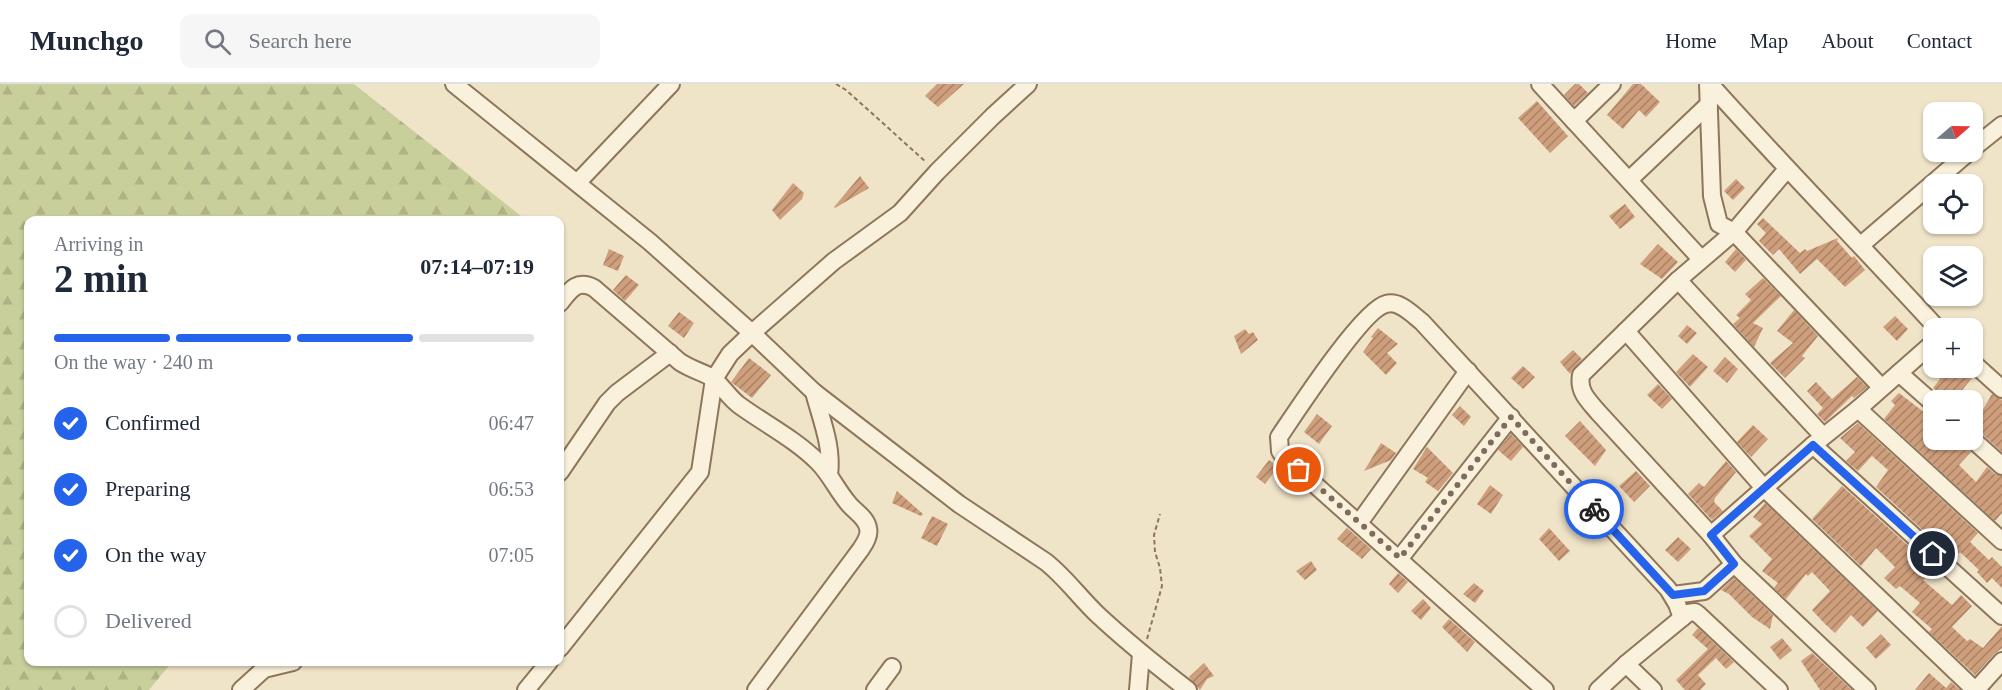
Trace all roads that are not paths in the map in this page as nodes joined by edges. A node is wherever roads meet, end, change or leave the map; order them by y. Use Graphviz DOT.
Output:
graph roads {
  1 [pos="454,84"];
  2 [pos="671,84"];
  3 [pos="1028,84"];
  4 [pos="1540,84"];
  5 [pos="1612,84"];
  6 [pos="1709,84"];
  7 [pos="1709,104"];
  8 [pos="1574,121"];
  9 [pos="2002,125"];
  10 [pos="1983,140"];
  11 [pos="1957,162"];
  12 [pos="1787,169"];
  13 [pos="1629,180"];
  14 [pos="578,182"];
  15 [pos="1734,232"];
  16 [pos="1860,245"];
  17 [pos="1701,259"];
  18 [pos="1678,280"];
  19 [pos="564,298"];
  20 [pos="1928,318"];
  21 [pos="1626,331"];
  22 [pos="752,333"];
  23 [pos="1923,352"];
  24 [pos="670,353"];
  25 [pos="1468,371"];
  26 [pos="1983,372"];
  27 [pos="1899,373"];
  28 [pos="714,379"];
  29 [pos="1881,387"];
  30 [pos="2002,389"];
  31 [pos="814,392"];
  32 [pos="1923,394"];
  33 [pos="1858,409"];
  34 [pos="1511,417"];
  35 [pos="1818,440"];
  36 [pos="1983,449"];
  37 [pos="564,466"];
  38 [pos="2002,466"];
  39 [pos="829,476"];
  40 [pos="1764,488"];
  41 [pos="1359,523"];
  42 [pos="1711,535"];
  43 [pos="2002,541"];
  44 [pos="1400,558"];
  45 [pos="1734,564"];
  46 [pos="1673,595"];
  47 [pos="2002,616"];
  48 [pos="1682,618"];
  49 [pos="564,643"];
  50 [pos="1141,654"];
  51 [pos="2002,661"];
  52 [pos="1626,664"];
  53 [pos="270,666"];
  54 [pos="275,666"];
  55 [pos="546,666"];
  56 [pos="892,667"];
  57 [pos="241,690"];
  58 [pos="256,690"];
  59 [pos="526,690"];
  60 [pos="756,690"];
  61 [pos="875,690"];
  62 [pos="1138,690"];
  63 [pos="1188,690"];
  64 [pos="1545,690"];
  65 [pos="1598,690"];
  66 [pos="1653,690"];
  67 [pos="1779,690"];
  68 [pos="1867,690"];
  69 [pos="1976,690"];
  1 -- 14 [label="street"];
  2 -- 14 [label="street"];
  3 -- 22 [label="street"];
  4 -- 8 [label="street"];
  5 -- 8 [label="street"];
  6 -- 7 [label="street"];
  6 -- 12 [label="street"];
  7 -- 13 [label="street"];
  7 -- 15 [label="street"];
  8 -- 13 [label="street"];
  9 -- 10 [label="street"];
  11 -- 16 [label="street"];
  12 -- 15 [label="street"];
  12 -- 16 [label="street"];
  13 -- 17 [label="street"];
  14 -- 22 [label="street"];
  15 -- 17 [label="street"];
  15 -- 29 [label="street"];
  16 -- 20 [label="street"];
  17 -- 18 [label="street"];
  18 -- 21 [label="street"];
  18 -- 35 [label="street"];
  19 -- 24 [label="street"];
  21 -- 40 [label="street"];
  21 -- 42 [label="street"];
  22 -- 28 [label="street"];
  22 -- 31 [label="street"];
  23 -- 27 [label="street"];
  24 -- 28 [label="street"];
  24 -- 37 [label="street"];
  25 -- 34 [label="street"];
  25 -- 41 [label="street"];
  25 -- 41 [label="street"];
  26 -- 30 [label="street"];
  27 -- 29 [label="street"];
  27 -- 32 [label="street"];
  28 -- 39 [label="street"];
  28 -- 49 [label="street"];
  29 -- 33 [label="street"];
  31 -- 39 [label="street"];
  31 -- 50 [label="street"];
  33 -- 35 [label="street"];
  33 -- 43 [label="street"];
  34 -- 44 [label="street"];
  34 -- 46 [label="street"];
  35 -- 40 [label="street"];
  35 -- 47 [label="street"];
  36 -- 38 [label="street"];
  39 -- 60 [label="street"];
  40 -- 42 [label="street"];
  40 -- 69 [label="street"];
  41 -- 44 [label="street"];
  42 -- 45 [label="street"];
  44 -- 64 [label="street"];
  45 -- 46 [label="street"];
  45 -- 68 [label="street"];
  46 -- 48 [label="street"];
  48 -- 52 [label="street"];
  48 -- 67 [label="street"];
  50 -- 62 [label="street"];
  50 -- 63 [label="street"];
  51 -- 69 [label="street"];
  52 -- 65 [label="street"];
  52 -- 66 [label="street"];
  53 -- 57 [label="street"];
  54 -- 58 [label="street"];
  55 -- 59 [label="street"];
  56 -- 61 [label="street"];
}
